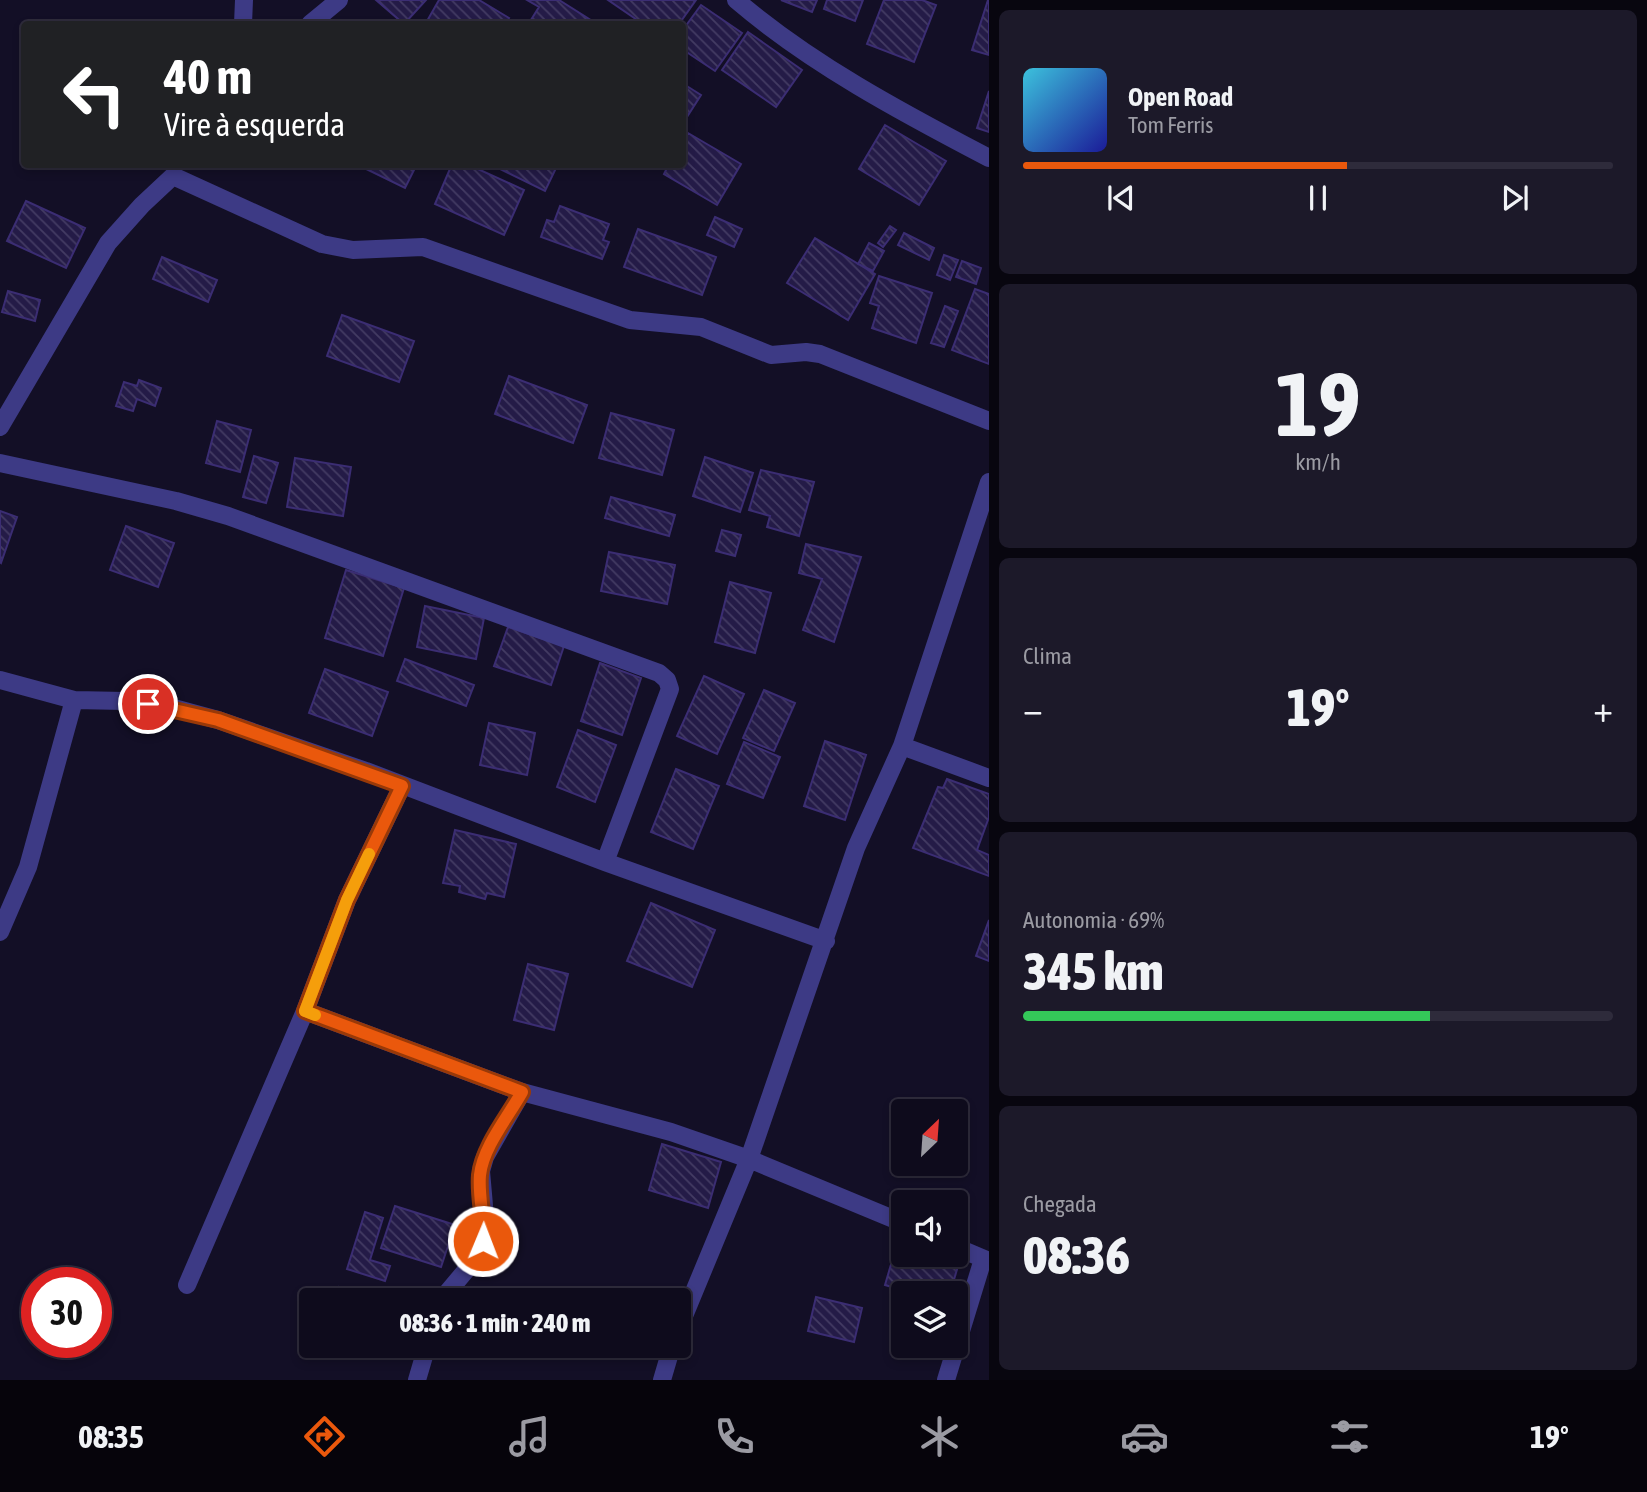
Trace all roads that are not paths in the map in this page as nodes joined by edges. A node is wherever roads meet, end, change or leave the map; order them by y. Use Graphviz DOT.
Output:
graph roads {
  1 [pos="244,0"];
  2 [pos="339,0"];
  3 [pos="736,0"];
  4 [pos="243,21"];
  5 [pos="314,21"];
  6 [pos="989,158"];
  7 [pos="179,170"];
  8 [pos="989,421"];
  9 [pos="0,427"];
  10 [pos="0,463"];
  11 [pos="989,482"];
  12 [pos="0,680"];
  13 [pos="74,700"];
  14 [pos="902,746"];
  15 [pos="989,778"];
  16 [pos="402,786"];
  17 [pos="606,862"];
  18 [pos="0,932"];
  19 [pos="826,941"];
  20 [pos="305,1011"];
  21 [pos="522,1092"];
  22 [pos="749,1159"];
  23 [pos="891,1218"];
  24 [pos="968,1252"];
  25 [pos="986,1260"];
  26 [pos="187,1284"];
  27 [pos="451,1288"];
  28 [pos="691,1299"];
  29 [pos="423,1358"];
  30 [pos="668,1358"];
  31 [pos="417,1380"];
  32 [pos="662,1380"];
  33 [pos="946,1380"];
  1 -- 4 [label="street"];
  2 -- 5 [label="street"];
  3 -- 6 [label="street"];
  7 -- 8 [label="street"];
  7 -- 9 [label="street"];
  10 -- 17 [label="street"];
  11 -- 14 [label="street"];
  12 -- 13 [label="street"];
  13 -- 16 [label="street"];
  13 -- 18 [label="street"];
  14 -- 15 [label="street"];
  14 -- 19 [label="street"];
  16 -- 17 [label="street"];
  16 -- 20 [label="street"];
  17 -- 19 [label="street"];
  19 -- 22 [label="street"];
  20 -- 21 [label="street"];
  20 -- 26 [label="street"];
  21 -- 22 [label="street"];
  21 -- 27 [label="street"];
  22 -- 23 [label="street"];
  22 -- 28 [label="street"];
  24 -- 25 [label="street"];
  25 -- 33 [label="street"];
  29 -- 31 [label="street"];
  30 -- 32 [label="street"];
}
